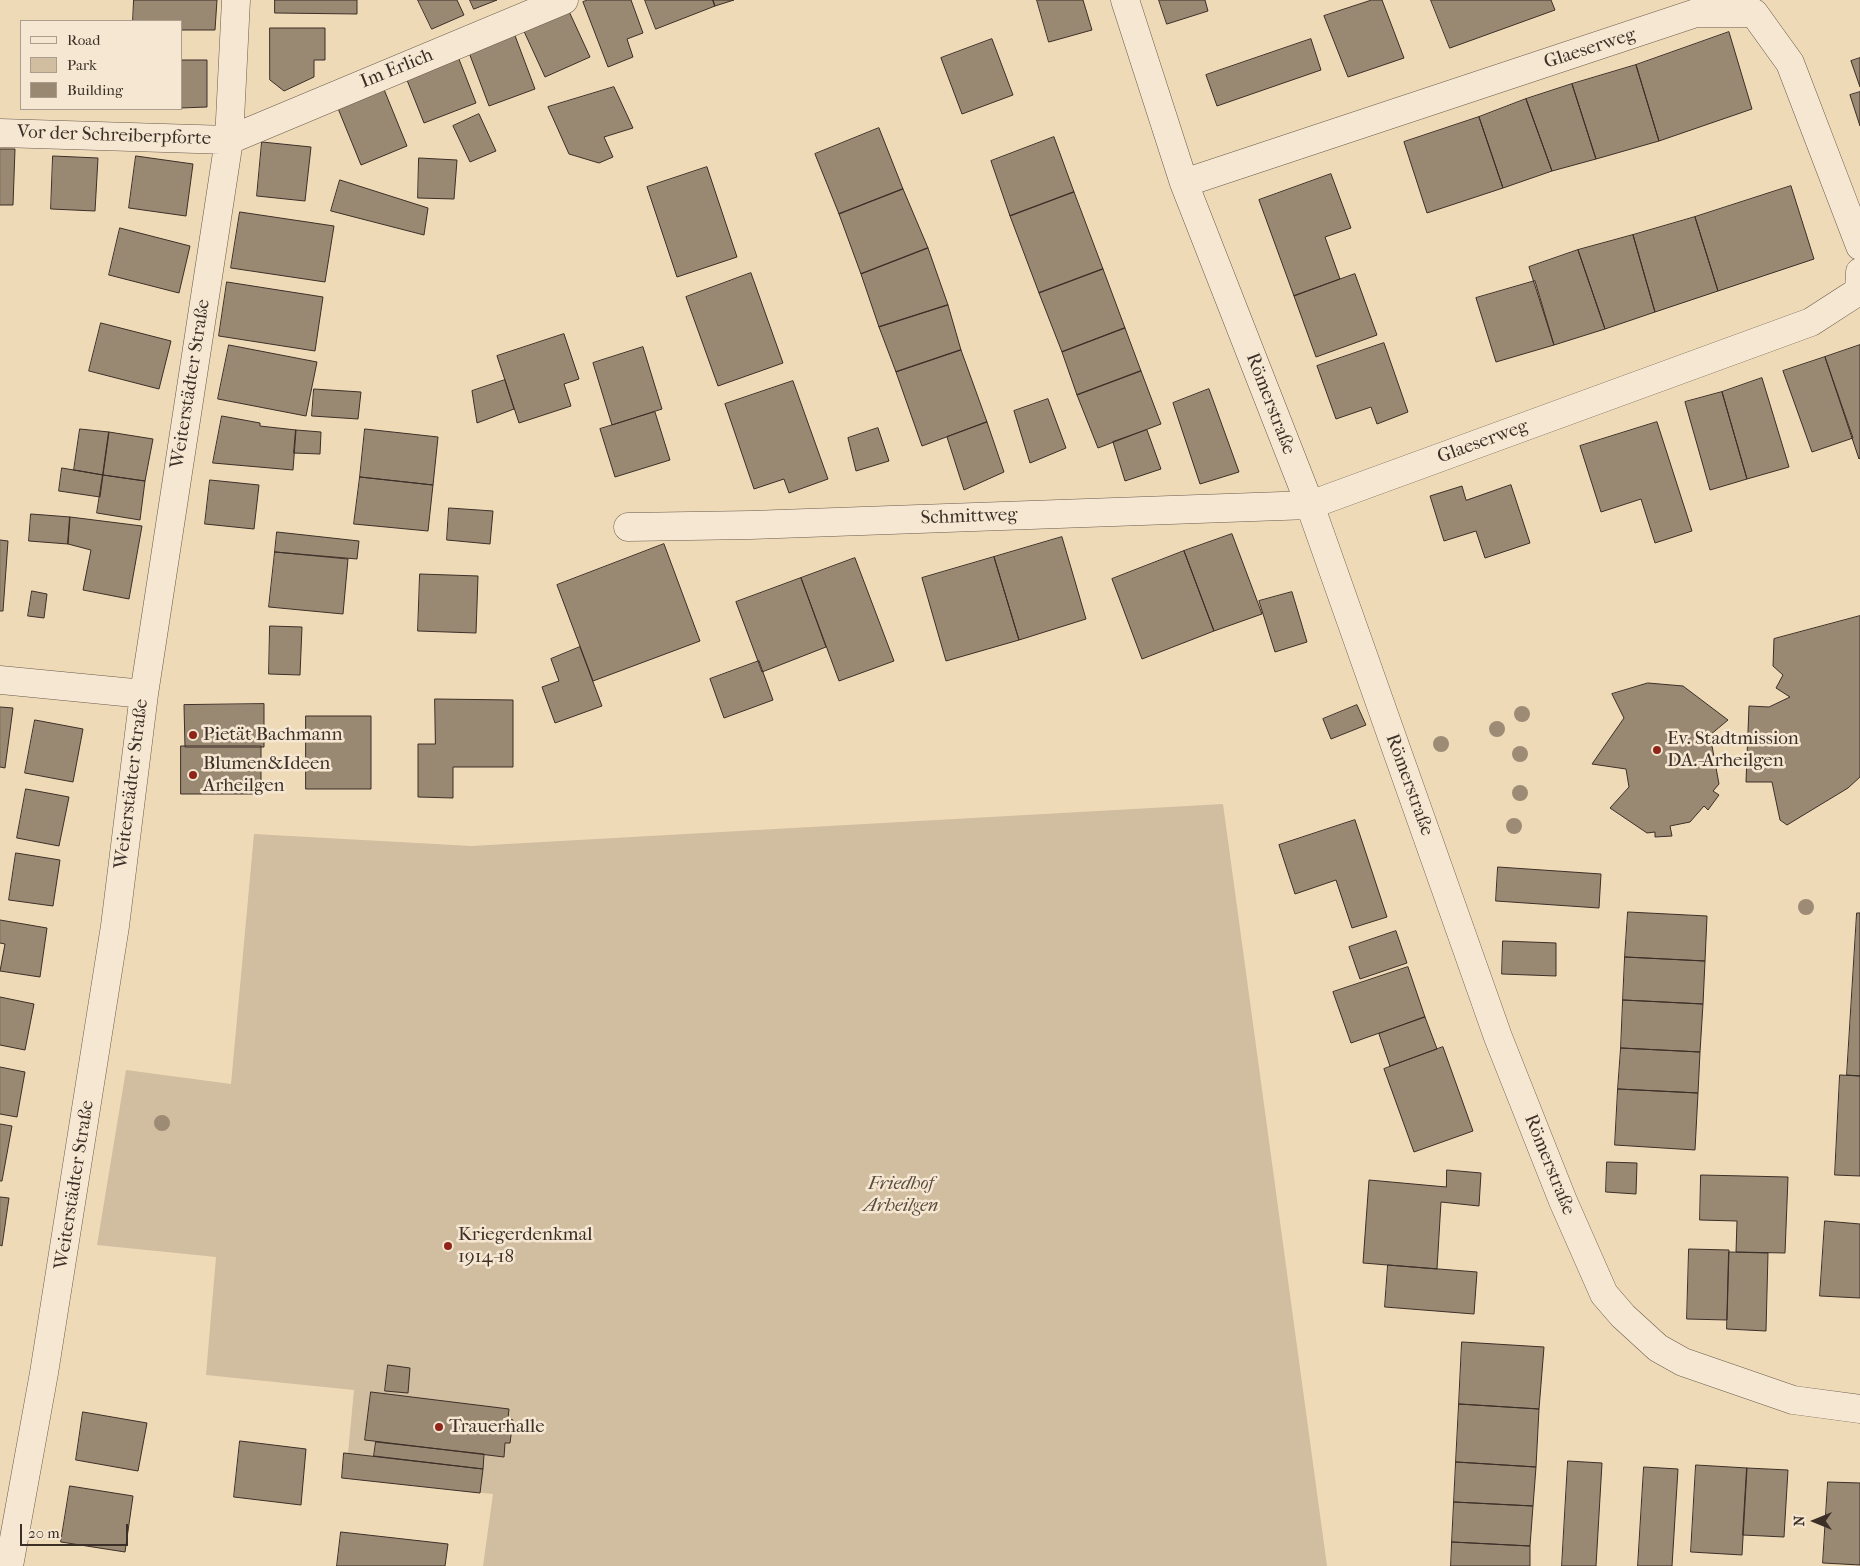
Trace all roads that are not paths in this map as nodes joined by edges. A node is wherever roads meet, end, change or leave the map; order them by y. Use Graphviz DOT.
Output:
graph roads {
  1 [pos="236,0"];
  2 [pos="564,0"];
  3 [pos="1125,0"];
  4 [pos="0,133"];
  5 [pos="229,140"];
  6 [pos="1184,184"];
  7 [pos="1860,246"];
  8 [pos="1860,272"];
  9 [pos="1310,505"];
  10 [pos="628,527"];
  11 [pos="0,680"];
  12 [pos="144,694"];
  13 [pos="1860,1409"];
  14 [pos="9,1566"];
  1 -- 5 [label="street, Weiterstädter Straße"];
  2 -- 5 [label="street, Im Erlich"];
  3 -- 6 [label="street, Römerstraße"];
  4 -- 5 [label="street, Vor der Schreiberpforte"];
  5 -- 12 [label="street, Weiterstädter Straße"];
  6 -- 7 [label="street, Glaeserweg"];
  6 -- 9 [label="street, Römerstraße"];
  8 -- 9 [label="street, Glaeserweg"];
  9 -- 10 [label="street, Schmittweg"];
  9 -- 13 [label="street, Römerstraße"];
  11 -- 12 [label="street"];
  12 -- 14 [label="street, Weiterstädter Straße"];
}
